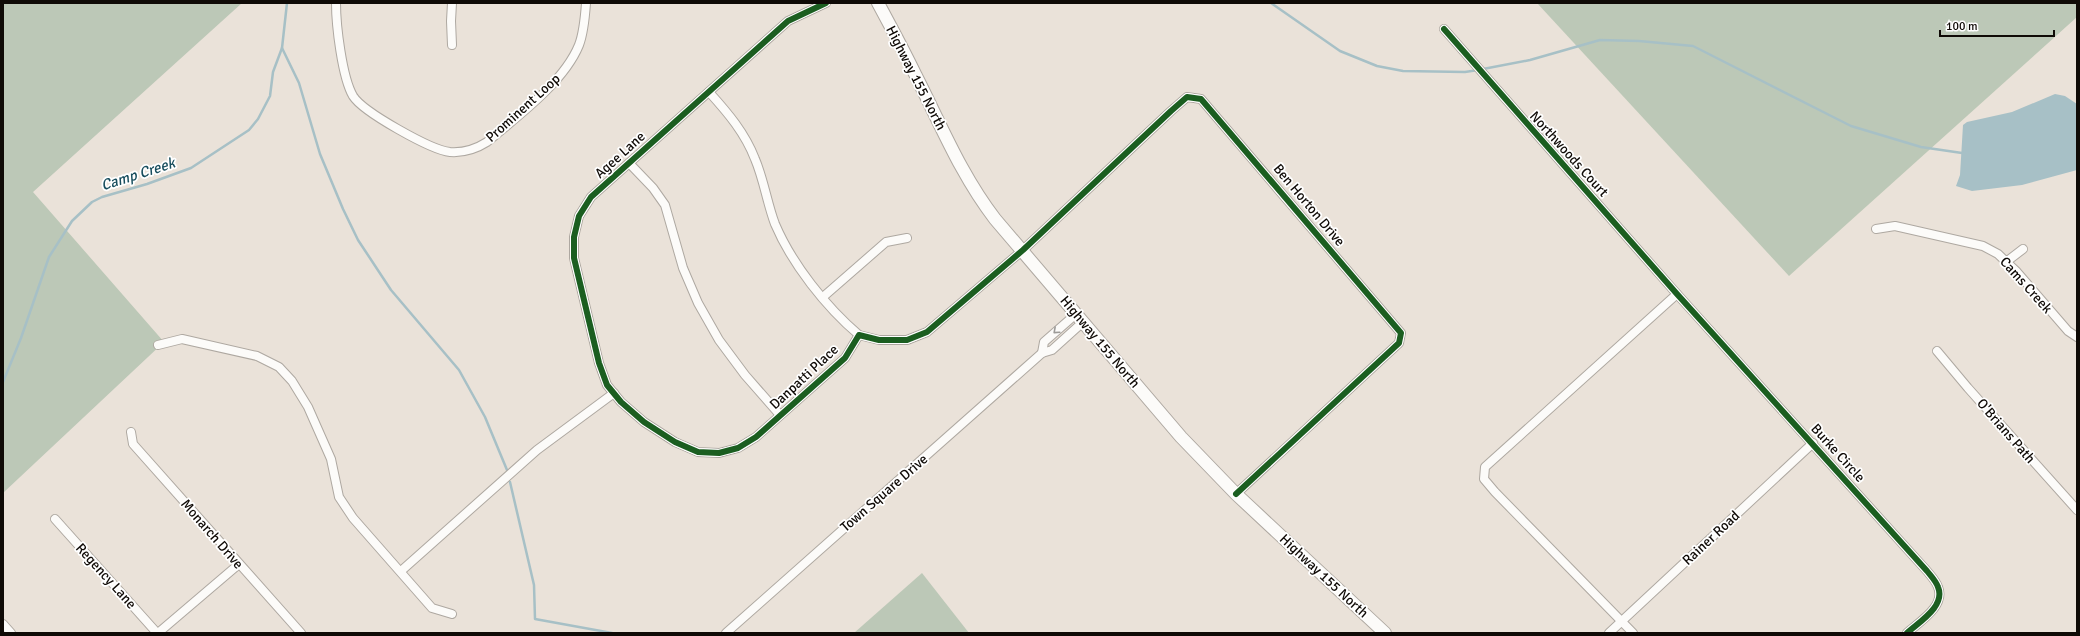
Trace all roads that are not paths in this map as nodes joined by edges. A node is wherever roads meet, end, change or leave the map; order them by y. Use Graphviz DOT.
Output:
graph roads {
  1 [pos="336,3"];
  2 [pos="452,3"];
  3 [pos="586,3"];
  4 [pos="826,3"];
  5 [pos="878,3"];
  6 [pos="1444,29"];
  7 [pos="452,45"];
  8 [pos="709,92"];
  9 [pos="629,163"];
  10 [pos="1876,229"];
  11 [pos="907,238"];
  12 [pos="2023,249"];
  13 [pos="1023,250"];
  14 [pos="2006,262"];
  15 [pos="1677,294"];
  16 [pos="823,297"];
  17 [pos="1080,318"];
  18 [pos="859,335"];
  19 [pos="2077,337"];
  20 [pos="158,346"];
  21 [pos="1937,351"];
  22 [pos="614,393"];
  23 [pos="780,415"];
  24 [pos="131,432"];
  25 [pos="1813,443"];
  26 [pos="1236,494"];
  27 [pos="2077,510"];
  28 [pos="55,519"];
  29 [pos="239,564"];
  30 [pos="401,571"];
  31 [pos="452,614"];
  32 [pos="1622,621"];
  33 [pos="3,624"];
  34 [pos="11,633"];
  35 [pos="158,633"];
  36 [pos="301,633"];
  37 [pos="726,633"];
  38 [pos="1385,633"];
  39 [pos="1609,633"];
  40 [pos="1633,633"];
  41 [pos="1907,633"];
  1 -- 3 [label="street, Prominent Loop"];
  2 -- 7 [label="street"];
  4 -- 8 [label="street, Agee Lane"];
  5 -- 13 [label="main road, Highway 155 North"];
  6 -- 15 [label="street, Northwoods Court"];
  8 -- 9 [label="street, Agee Lane"];
  8 -- 16 [label="street"];
  9 -- 22 [label="street, Agee Lane"];
  9 -- 23 [label="street"];
  10 -- 14 [label="street, Cams Creek"];
  11 -- 16 [label="street"];
  12 -- 14 [label="street"];
  13 -- 17 [label="main road, Highway 155 North"];
  13 -- 18 [label="street"];
  13 -- 26 [label="street, Ben Horton Drive"];
  14 -- 19 [label="street, Cams Creek"];
  15 -- 25 [label="street, Burke Circle"];
  15 -- 32 [label="street"];
  16 -- 18 [label="street"];
  17 -- 26 [label="main road, Highway 155 North"];
  17 -- 37 [label="street, Town Square Drive"];
  18 -- 23 [label="street, Danpatti Place"];
  20 -- 30 [label="street"];
  21 -- 27 [label="street, O'Brians Path"];
  22 -- 23 [label="street, Danpatti Place"];
  22 -- 30 [label="street"];
  24 -- 29 [label="street, Monarch Drive"];
  25 -- 32 [label="street, Rainer Road"];
  25 -- 41 [label="street, Burke Circle"];
  26 -- 38 [label="main road, Highway 155 North"];
  28 -- 35 [label="street, Regency Lane"];
  29 -- 35 [label="street"];
  29 -- 36 [label="street, Monarch Drive"];
  30 -- 31 [label="street"];
  32 -- 39 [label="street, Rainer Road"];
  32 -- 40 [label="street"];
  33 -- 34 [label="street"];
}
